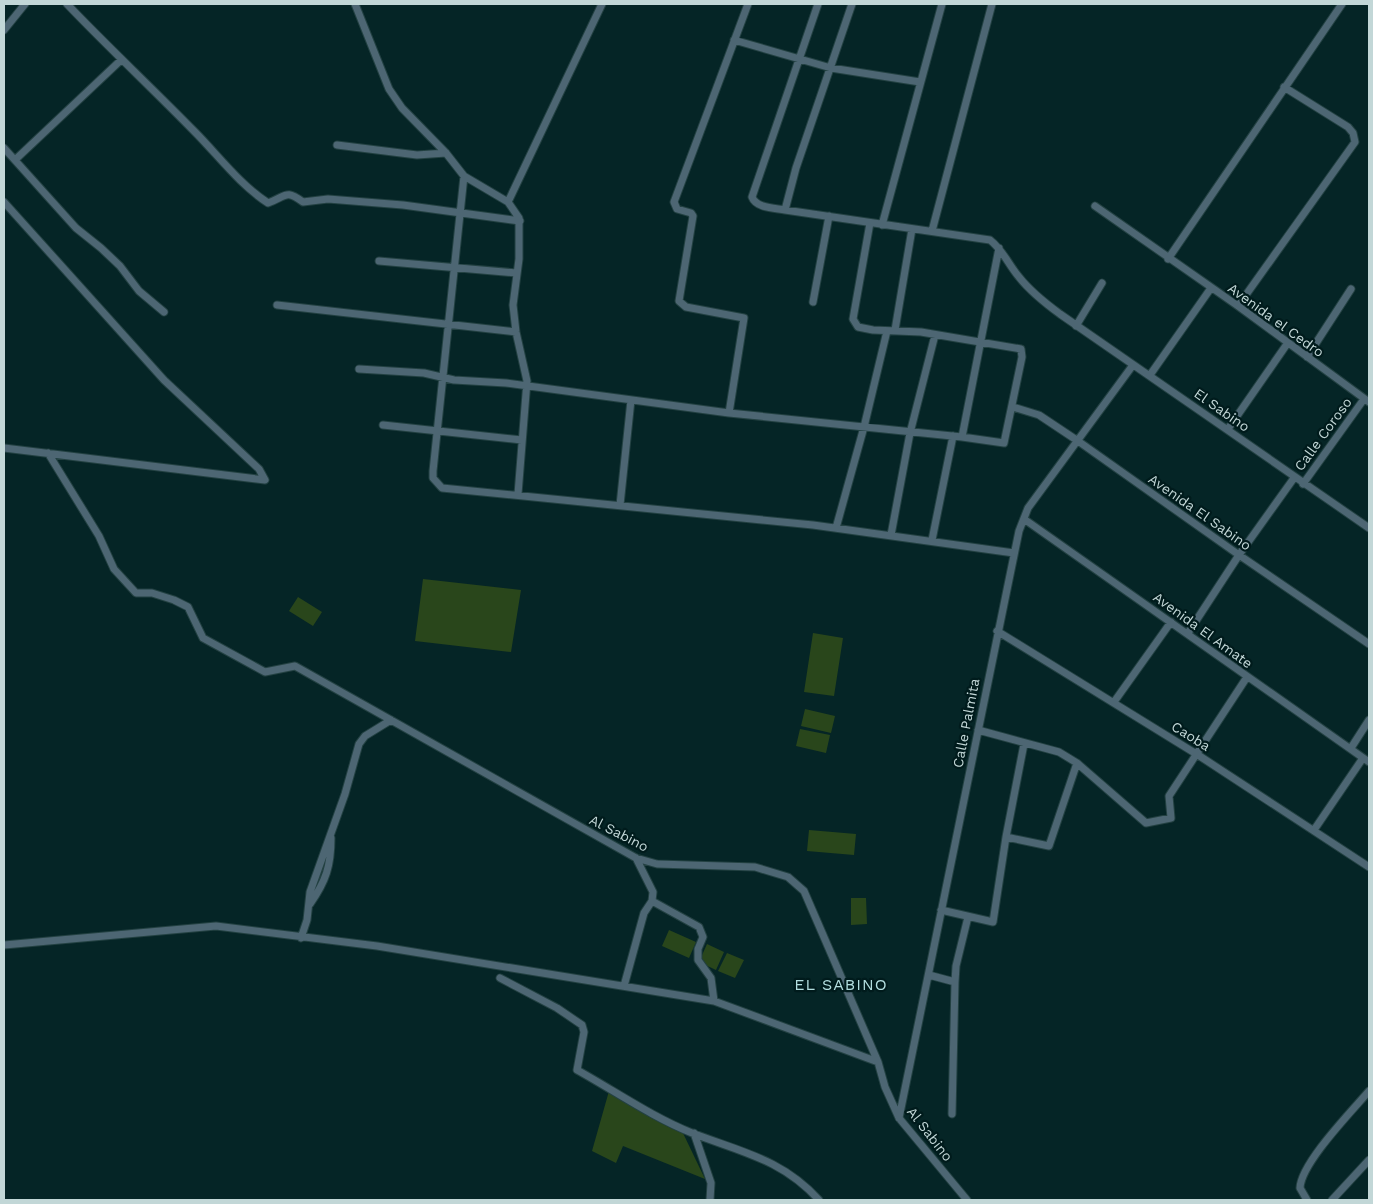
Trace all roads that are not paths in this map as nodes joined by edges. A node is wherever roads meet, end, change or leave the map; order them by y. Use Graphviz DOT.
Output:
graph roads {
  1 [pos="25,4"];
  2 [pos="67,4"];
  3 [pos="355,4"];
  4 [pos="602,4"];
  5 [pos="748,4"];
  6 [pos="818,4"];
  7 [pos="852,4"];
  8 [pos="942,4"];
  9 [pos="992,4"];
  10 [pos="1342,4"];
  11 [pos="4,30"];
  12 [pos="734,40"];
  13 [pos="799,59"];
  14 [pos="121,60"];
  15 [pos="831,68"];
  16 [pos="920,82"];
  17 [pos="1284,86"];
  18 [pos="337,145"];
  19 [pos="4,148"];
  20 [pos="446,153"];
  21 [pos="16,159"];
  22 [pos="464,176"];
  23 [pos="4,202"];
  24 [pos="508,202"];
  25 [pos="1095,206"];
  26 [pos="785,210"];
  27 [pos="461,213"];
  28 [pos="829,216"];
  29 [pos="520,221"];
  30 [pos="870,223"];
  31 [pos="882,225"];
  32 [pos="912,229"];
  33 [pos="932,232"];
  34 [pos="999,248"];
  35 [pos="1168,259"];
  36 [pos="379,260"];
  37 [pos="455,268"];
  38 [pos="517,273"];
  39 [pos="1102,283"];
  40 [pos="1211,288"];
  41 [pos="1351,289"];
  42 [pos="813,302"];
  43 [pos="277,305"];
  44 [pos="1238,306"];
  45 [pos="164,312"];
  46 [pos="450,325"];
  47 [pos="1076,326"];
  48 [pos="896,330"];
  49 [pos="887,331"];
  50 [pos="516,332"];
  51 [pos="935,335"];
  52 [pos="982,341"];
  53 [pos="1287,344"];
  54 [pos="1307,357"];
  55 [pos="1133,365"];
  56 [pos="359,369"];
  57 [pos="1150,376"];
  58 [pos="443,377"];
  59 [pos="526,386"];
  60 [pos="631,400"];
  61 [pos="1367,400"];
  62 [pos="1013,407"];
  63 [pos="729,413"];
  64 [pos="383,425"];
  65 [pos="864,427"];
  66 [pos="1228,429"];
  67 [pos="438,430"];
  68 [pos="910,432"];
  69 [pos="953,436"];
  70 [pos="962,436"];
  71 [pos="522,440"];
  72 [pos="1078,441"];
  73 [pos="4,448"];
  74 [pos="48,453"];
  75 [pos="1294,478"];
  76 [pos="1302,484"];
  77 [pos="518,494"];
  78 [pos="620,505"];
  79 [pos="1024,518"];
  80 [pos="836,528"];
  81 [pos="1369,528"];
  82 [pos="891,535"];
  83 [pos="932,540"];
  84 [pos="1014,553"];
  85 [pos="1239,555"];
  86 [pos="1171,622"];
  87 [pos="997,631"];
  88 [pos="1188,633"];
  89 [pos="1369,644"];
  90 [pos="1247,677"];
  91 [pos="1114,702"];
  92 [pos="391,720"];
  93 [pos="1369,720"];
  94 [pos="978,730"];
  95 [pos="1024,744"];
  96 [pos="1351,748"];
  97 [pos="1198,755"];
  98 [pos="1366,760"];
  99 [pos="1077,763"];
  100 [pos="1314,830"];
  101 [pos="331,836"];
  102 [pos="1006,836"];
  103 [pos="636,858"];
  104 [pos="1369,867"];
  105 [pos="652,901"];
  106 [pos="310,905"];
  107 [pos="940,910"];
  108 [pos="968,916"];
  109 [pos="300,938"];
  110 [pos="4,944"];
  111 [pos="929,975"];
  112 [pos="500,978"];
  113 [pos="955,982"];
  114 [pos="624,986"];
  115 [pos="714,1001"];
  116 [pos="878,1062"];
  117 [pos="1369,1091"];
  118 [pos="952,1114"];
  119 [pos="898,1118"];
  120 [pos="694,1134"];
  121 [pos="1369,1160"];
  122 [pos="710,1200"];
  123 [pos="820,1200"];
  124 [pos="967,1200"];
  125 [pos="1307,1200"];
  126 [pos="1332,1200"];
  1 -- 11 [label="street"];
  2 -- 14 [label="street"];
  3 -- 20 [label="street"];
  4 -- 24 [label="street"];
  5 -- 12 [label="street"];
  6 -- 13 [label="street"];
  7 -- 15 [label="street"];
  8 -- 16 [label="street"];
  9 -- 33 [label="street"];
  10 -- 17 [label="street"];
  12 -- 13 [label="street"];
  12 -- 63 [label="street"];
  13 -- 15 [label="street"];
  13 -- 26 [label="street"];
  14 -- 21 [label="street"];
  14 -- 27 [label="street"];
  15 -- 16 [label="street"];
  15 -- 26 [label="street"];
  16 -- 31 [label="street"];
  17 -- 35 [label="street"];
  17 -- 44 [label="street"];
  18 -- 20 [label="street"];
  19 -- 21 [label="street"];
  20 -- 22 [label="street"];
  21 -- 45 [label="street"];
  22 -- 24 [label="street"];
  22 -- 27 [label="street"];
  23 -- 74 [label="street"];
  24 -- 29 [label="street"];
  25 -- 35 [label="street, Avenida el Cedro"];
  26 -- 28 [label="street"];
  27 -- 29 [label="street"];
  27 -- 37 [label="street"];
  28 -- 30 [label="street"];
  28 -- 42 [label="street"];
  29 -- 38 [label="street"];
  30 -- 31 [label="street"];
  30 -- 49 [label="street"];
  31 -- 32 [label="street"];
  32 -- 33 [label="street"];
  32 -- 48 [label="street"];
  33 -- 34 [label="street"];
  34 -- 47 [label="street, El Sabino"];
  34 -- 52 [label="street"];
  35 -- 40 [label="street, Avenida el Cedro"];
  36 -- 37 [label="street"];
  37 -- 38 [label="street"];
  37 -- 46 [label="street"];
  38 -- 50 [label="street"];
  39 -- 47 [label="street"];
  40 -- 44 [label="street, Avenida el Cedro"];
  40 -- 57 [label="street"];
  41 -- 54 [label="street"];
  43 -- 46 [label="street"];
  44 -- 53 [label="street, Avenida el Cedro"];
  46 -- 50 [label="street"];
  46 -- 58 [label="street"];
  47 -- 55 [label="street, El Sabino"];
  48 -- 49 [label="street"];
  48 -- 51 [label="street"];
  49 -- 65 [label="street"];
  50 -- 59 [label="street"];
  51 -- 52 [label="street"];
  51 -- 68 [label="street"];
  52 -- 62 [label="street"];
  52 -- 70 [label="street"];
  53 -- 54 [label="street, Avenida el Cedro"];
  53 -- 66 [label="street"];
  54 -- 61 [label="street, Avenida el Cedro"];
  55 -- 57 [label="street, El Sabino"];
  55 -- 72 [label="street, Calle Palmita"];
  56 -- 58 [label="street"];
  57 -- 66 [label="street, El Sabino"];
  58 -- 59 [label="street"];
  58 -- 67 [label="street"];
  59 -- 60 [label="street"];
  59 -- 71 [label="street"];
  60 -- 63 [label="street"];
  60 -- 78 [label="street"];
  61 -- 76 [label="street, Calle Coroso"];
  62 -- 70 [label="street"];
  62 -- 72 [label="street, Avenida El Sabino"];
  63 -- 65 [label="street"];
  64 -- 67 [label="street"];
  65 -- 68 [label="street"];
  65 -- 80 [label="street"];
  66 -- 75 [label="street, El Sabino"];
  67 -- 71 [label="street"];
  67 -- 77 [label="street"];
  68 -- 69 [label="street"];
  68 -- 82 [label="street"];
  69 -- 70 [label="street"];
  69 -- 83 [label="street"];
  71 -- 77 [label="street"];
  72 -- 79 [label="street, Calle Palmita"];
  72 -- 85 [label="street, Avenida El Sabino"];
  73 -- 74 [label="street"];
  74 -- 92 [label="street, Al Sabino"];
  75 -- 76 [label="street, El Sabino"];
  75 -- 85 [label="street, Calle Coroso"];
  76 -- 81 [label="street, El Sabino"];
  77 -- 78 [label="street"];
  78 -- 80 [label="street"];
  79 -- 84 [label="street, Calle Palmita"];
  79 -- 86 [label="street, Avenida El Amate"];
  80 -- 82 [label="street"];
  82 -- 83 [label="street"];
  83 -- 84 [label="street"];
  84 -- 87 [label="street, Calle Palmita"];
  85 -- 88 [label="street, Calle Coroso"];
  85 -- 89 [label="street, Avenida El Sabino"];
  86 -- 88 [label="street, Avenida El Amate"];
  86 -- 91 [label="street"];
  87 -- 91 [label="street, Caoba"];
  87 -- 94 [label="street, Calle Palmita"];
  88 -- 90 [label="street, Avenida El Amate"];
  90 -- 96 [label="street, Avenida El Amate"];
  90 -- 97 [label="street"];
  91 -- 97 [label="street, Caoba"];
  92 -- 101 [label="street"];
  92 -- 103 [label="street, Al Sabino"];
  93 -- 96 [label="street"];
  94 -- 95 [label="street"];
  94 -- 107 [label="street, Calle Palmita"];
  95 -- 99 [label="street"];
  95 -- 102 [label="street"];
  96 -- 98 [label="street, Avenida El Amate"];
  97 -- 99 [label="street"];
  97 -- 100 [label="street, Caoba"];
  98 -- 100 [label="street"];
  99 -- 102 [label="street"];
  100 -- 104 [label="street, Caoba"];
  101 -- 106 [label="street"];
  101 -- 106 [label="street"];
  102 -- 108 [label="street"];
  103 -- 105 [label="street"];
  103 -- 116 [label="street, Al Sabino"];
  105 -- 114 [label="street"];
  105 -- 115 [label="street"];
  106 -- 109 [label="street"];
  107 -- 108 [label="street"];
  107 -- 111 [label="street, Calle Palmita"];
  108 -- 113 [label="street"];
  109 -- 110 [label="street"];
  109 -- 114 [label="street"];
  111 -- 113 [label="street"];
  111 -- 119 [label="street, Calle Palmita"];
  112 -- 120 [label="street"];
  113 -- 118 [label="street"];
  114 -- 115 [label="street"];
  115 -- 116 [label="street"];
  116 -- 119 [label="street, Al Sabino"];
  117 -- 125 [label="street"];
  119 -- 124 [label="street, Al Sabino"];
  120 -- 122 [label="street"];
  120 -- 123 [label="street"];
  121 -- 126 [label="street"];
}
